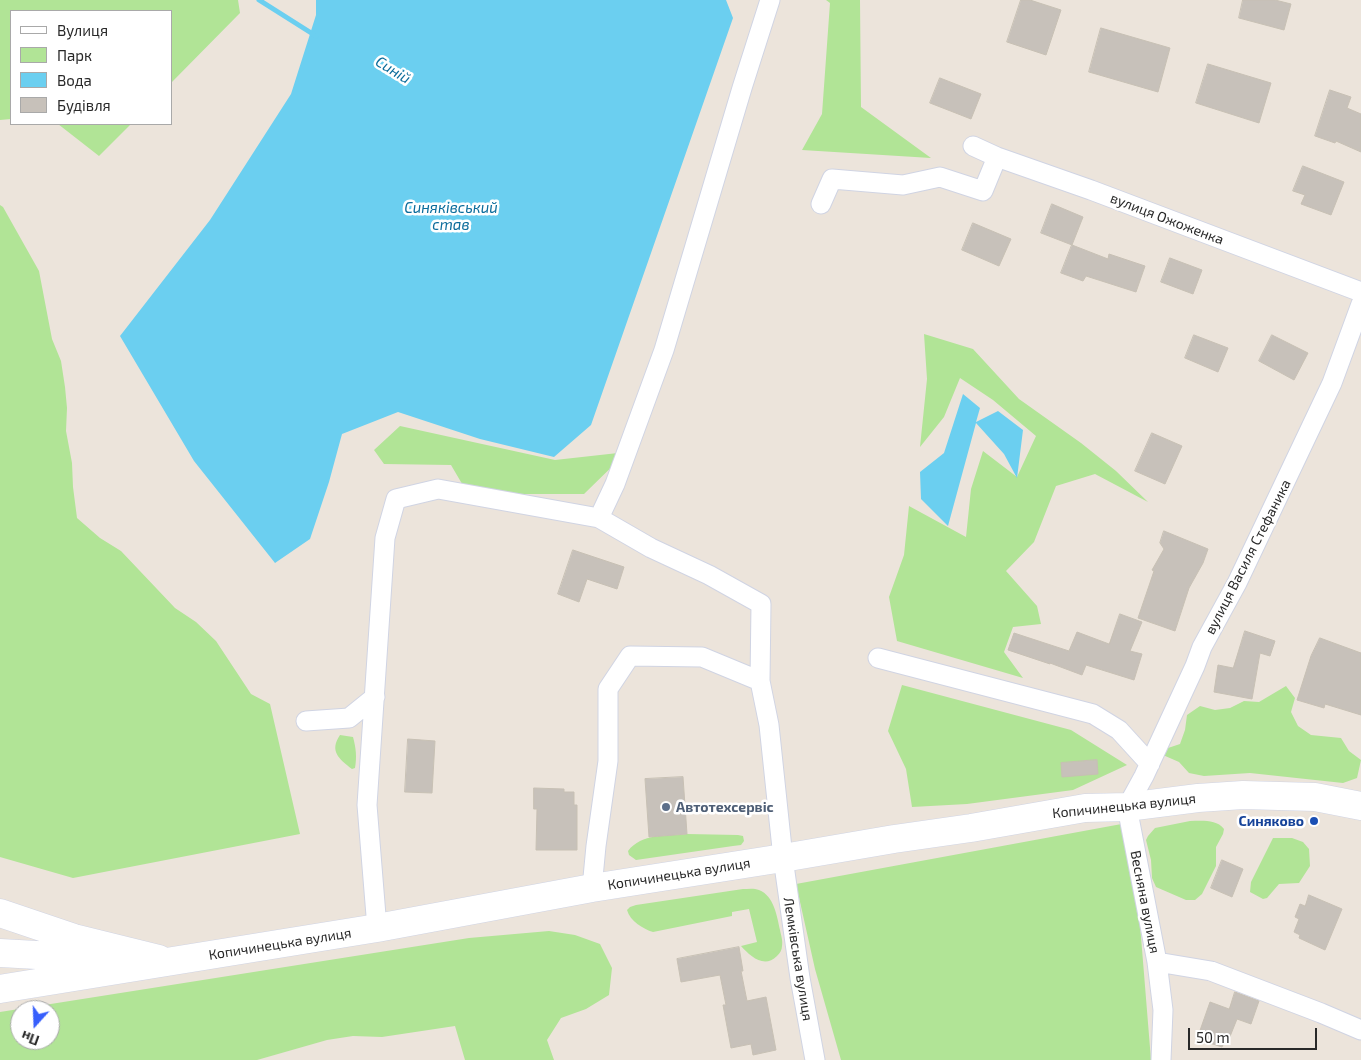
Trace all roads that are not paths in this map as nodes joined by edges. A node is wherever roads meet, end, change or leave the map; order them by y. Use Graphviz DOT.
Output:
graph roads {
  1 [pos="770,0"];
  2 [pos="973,146"];
  3 [pos="997,157"];
  4 [pos="821,204"];
  5 [pos="1361,292"];
  6 [pos="1361,304"];
  7 [pos="599,518"];
  8 [pos="878,658"];
  9 [pos="760,680"];
  10 [pos="375,697"];
  11 [pos="306,721"];
  12 [pos="1150,764"];
  13 [pos="1361,806"];
  14 [pos="1127,807"];
  15 [pos="783,858"];
  16 [pos="592,888"];
  17 [pos="0,913"];
  18 [pos="377,928"];
  19 [pos="0,953"];
  20 [pos="170,962"];
  21 [pos="1157,962"];
  22 [pos="0,989"];
  23 [pos="1361,1030"];
  24 [pos="815,1060"];
  25 [pos="1161,1060"];
  1 -- 7 [label="street"];
  2 -- 3 [label="street, вулиця Ожоженка"];
  3 -- 4 [label="street"];
  3 -- 5 [label="street, вулиця Ожоженка"];
  6 -- 12 [label="street, вулиця Василя Стефаника"];
  7 -- 9 [label="street, Лемківська вулиця"];
  7 -- 10 [label="street"];
  8 -- 12 [label="street"];
  9 -- 15 [label="street, Лемківська вулиця"];
  9 -- 16 [label="street"];
  10 -- 11 [label="street"];
  10 -- 18 [label="street"];
  12 -- 14 [label="street, вулиця Василя Стефаника"];
  13 -- 14 [label="main road, Копичинецька вулиця"];
  14 -- 15 [label="main road, Копичинецька вулиця"];
  14 -- 21 [label="street, Весняна вулиця"];
  15 -- 16 [label="main road, Копичинецька вулиця"];
  15 -- 24 [label="street, Лемківська вулиця"];
  16 -- 18 [label="main road, Копичинецька вулиця"];
  17 -- 20 [label="main road"];
  18 -- 20 [label="main road, Копичинецька вулиця"];
  19 -- 20 [label="main road"];
  20 -- 22 [label="main road, Копичинецька вулиця"];
  21 -- 23 [label="street, Весняна вулиця"];
  21 -- 25 [label="street"];
}
